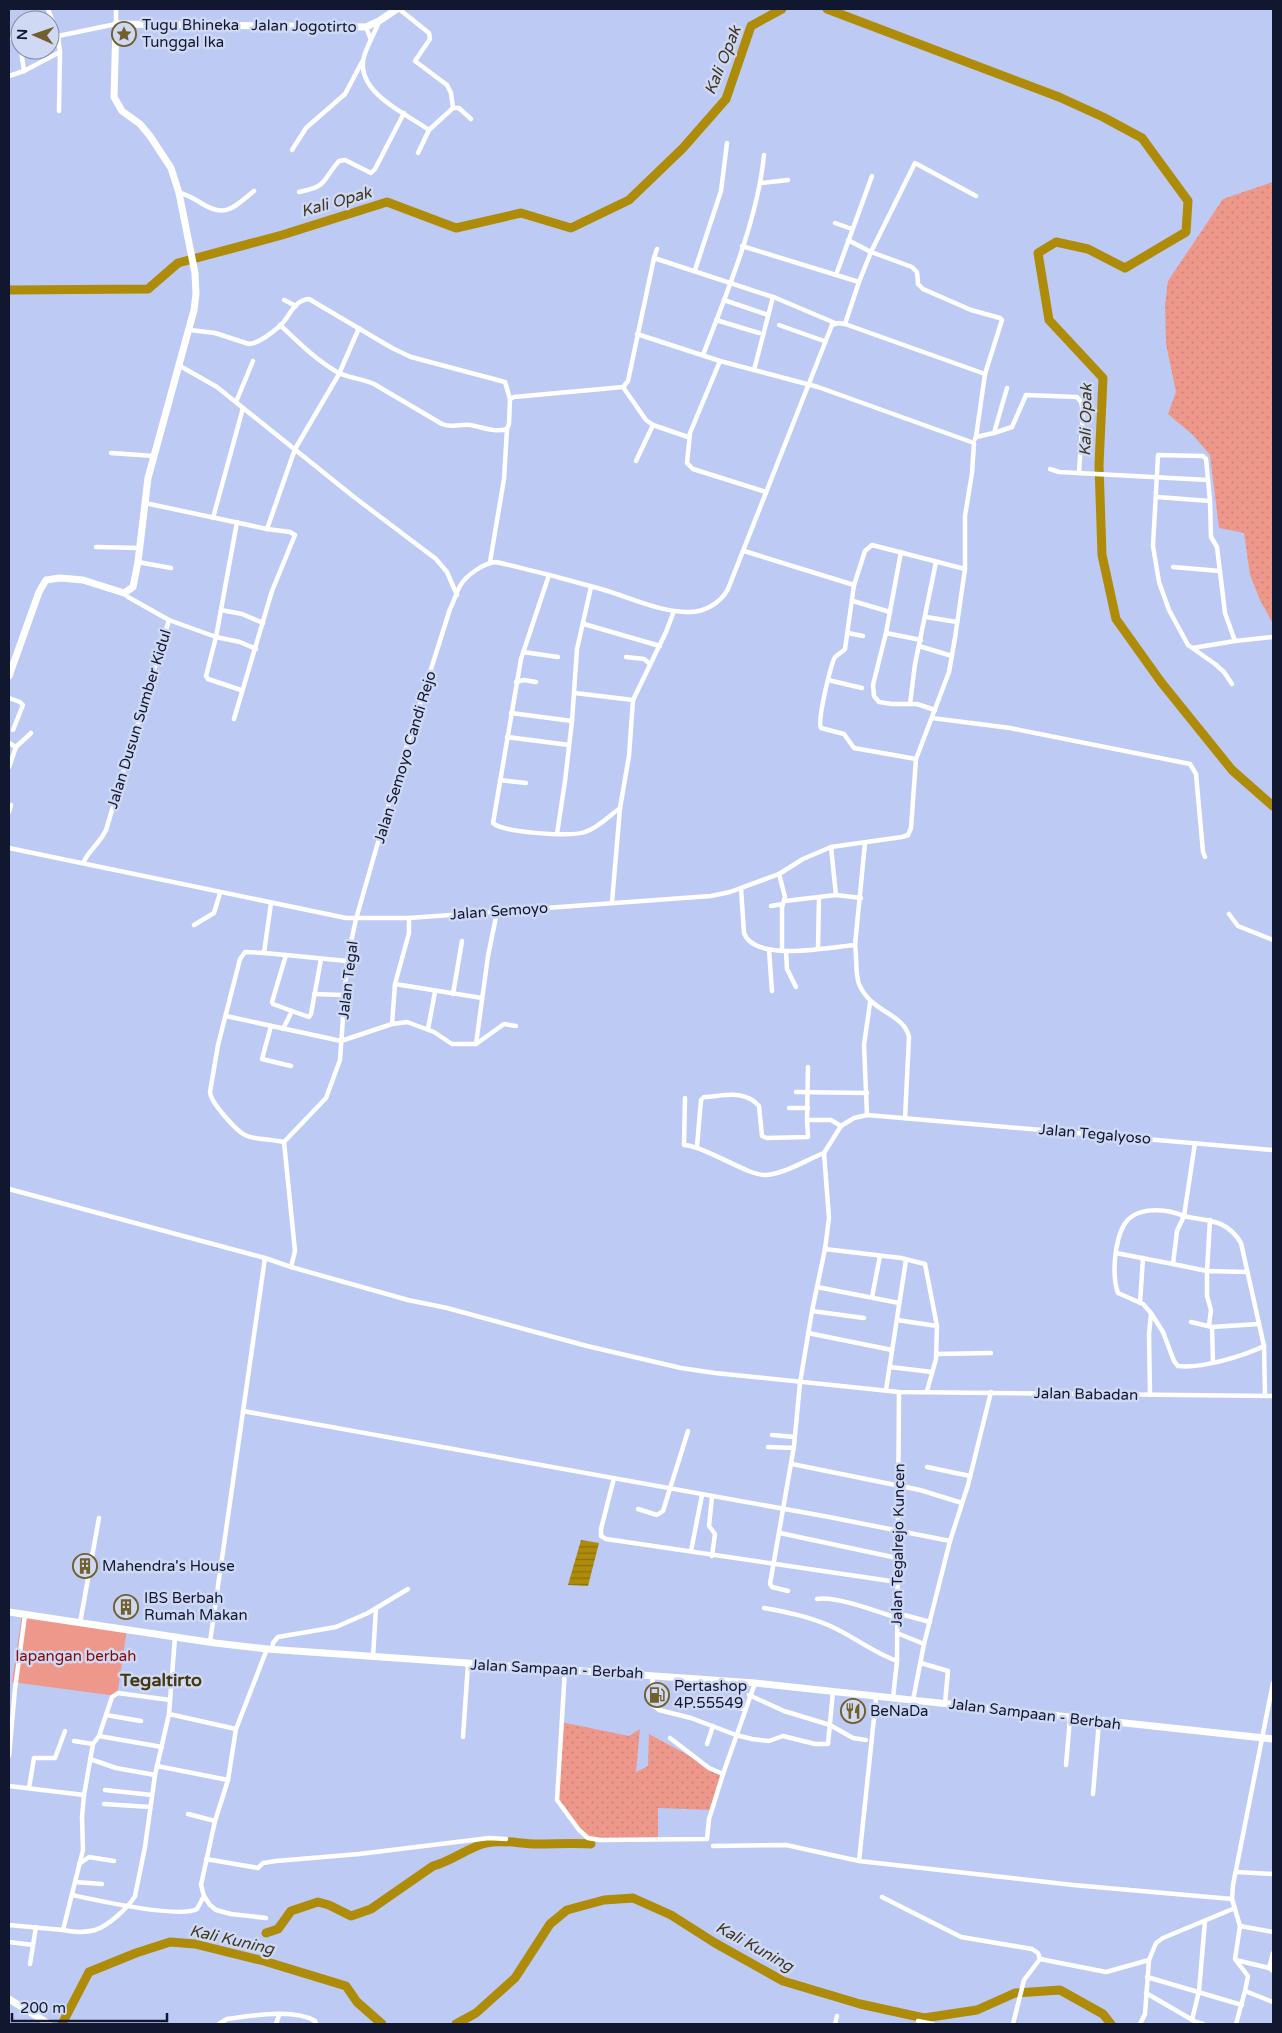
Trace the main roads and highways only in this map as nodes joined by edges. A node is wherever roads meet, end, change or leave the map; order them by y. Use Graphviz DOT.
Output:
graph roads {
  1 [pos="398,9"];
  2 [pos="9,676"];
  3 [pos="9,1612"];
  4 [pos="1273,1739"];
  5 [pos="9,1999"];
  6 [pos="49,2024"];
  1 -- 2 [label="main road, Jalan Jogotirto"];
  3 -- 4 [label="main road, Jalan Sampaan - Berbah"];
  5 -- 6 [label="main road"];
}
